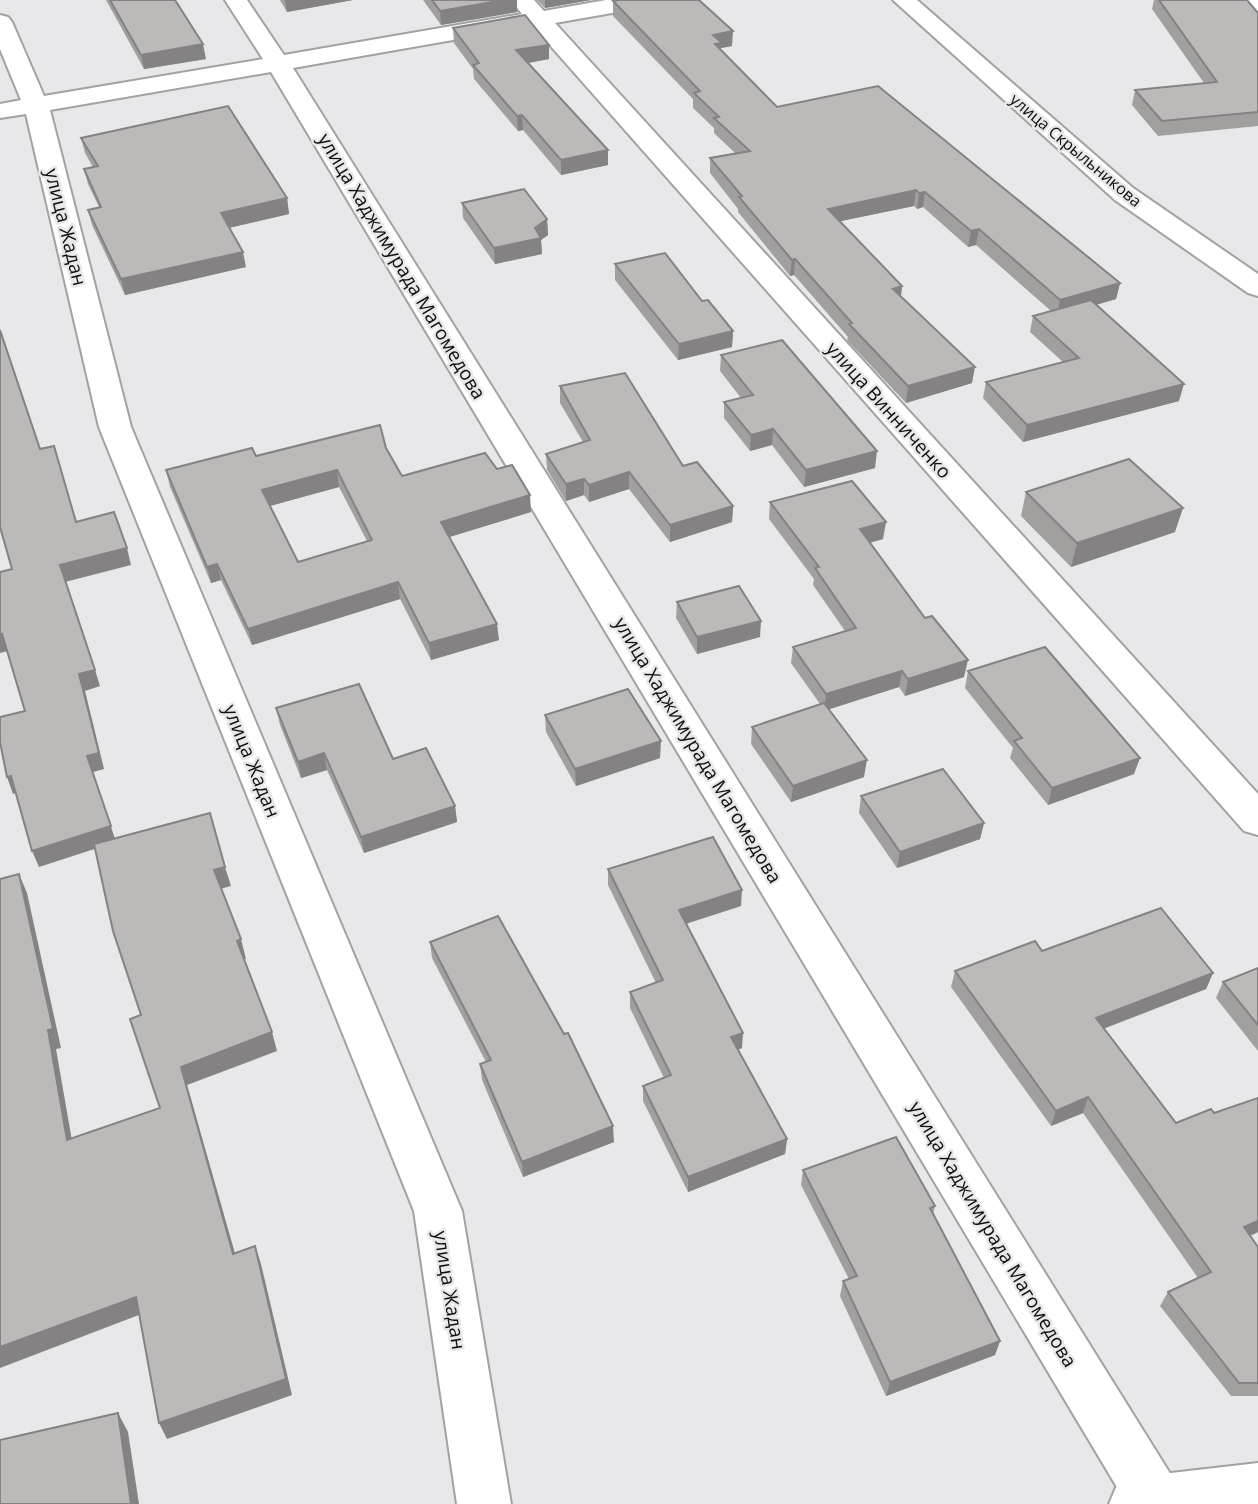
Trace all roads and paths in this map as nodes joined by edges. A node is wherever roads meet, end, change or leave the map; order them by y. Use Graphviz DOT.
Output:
graph roads {
  1 [pos="236,0"];
  2 [pos="646,0"];
  3 [pos="904,0"];
  4 [pos="1254,0"];
  5 [pos="1258,4"];
  6 [pos="530,10"];
  7 [pos="0,22"];
  8 [pos="277,62"];
  9 [pos="18,108"];
  10 [pos="1258,287"];
  11 [pos="1258,820"];
  12 [pos="1258,1490"];
  13 [pos="1146,1503"];
  14 [pos="484,1504"];
  1 -- 8 [label="street, улица Хаджимурада Магомедова"];
  2 -- 6 [label="street"];
  3 -- 10 [label="street, улица Скрыльникова"];
  4 -- 5 [label="street"];
  6 -- 8 [label="street"];
  6 -- 11 [label="street, улица Винниченко"];
  7 -- 9 [label="street, улица Жадан"];
  8 -- 9 [label="street"];
  8 -- 13 [label="street, улица Хаджимурада Магомедова"];
  9 -- 14 [label="street, улица Жадан"];
  12 -- 13 [label="street"];
}
